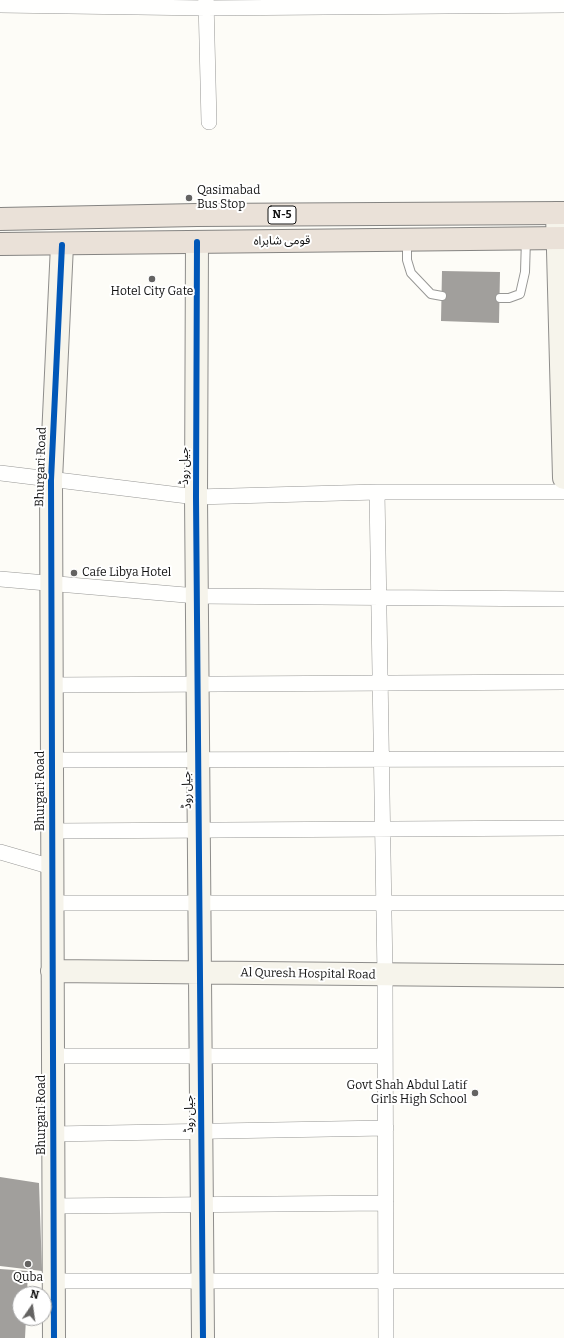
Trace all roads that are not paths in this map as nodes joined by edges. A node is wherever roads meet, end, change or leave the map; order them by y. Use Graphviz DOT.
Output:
graph roads {
  1 [pos="48,3"];
  2 [pos="206,4"];
  3 [pos="0,5"];
  4 [pos="564,5"];
  5 [pos="209,122"];
  6 [pos="560,213"];
  7 [pos="301,214"];
  8 [pos="0,219"];
  9 [pos="526,238"];
  10 [pos="560,238"];
  11 [pos="407,239"];
  12 [pos="302,240"];
  13 [pos="197,242"];
  14 [pos="0,244"];
  15 [pos="62,245"];
  16 [pos="442,296"];
  17 [pos="500,298"];
  18 [pos="0,473"];
  19 [pos="564,478"];
  20 [pos="51,480"];
  21 [pos="377,492"];
  22 [pos="564,492"];
  23 [pos="196,497"];
  24 [pos="0,579"];
  25 [pos="52,583"];
  26 [pos="197,596"];
  27 [pos="379,598"];
  28 [pos="564,600"];
  29 [pos="564,682"];
  30 [pos="197,684"];
  31 [pos="381,684"];
  32 [pos="51,685"];
  33 [pos="382,759"];
  34 [pos="564,759"];
  35 [pos="52,760"];
  36 [pos="198,760"];
  37 [pos="564,828"];
  38 [pos="383,829"];
  39 [pos="199,830"];
  40 [pos="52,831"];
  41 [pos="0,852"];
  42 [pos="52,867"];
  43 [pos="52,903"];
  44 [pos="200,903"];
  45 [pos="384,903"];
  46 [pos="564,903"];
  47 [pos="52,971"];
  48 [pos="200,973"];
  49 [pos="385,975"];
  50 [pos="564,976"];
  51 [pos="53,1056"];
  52 [pos="201,1056"];
  53 [pos="385,1056"];
  54 [pos="386,1128"];
  55 [pos="202,1132"];
  56 [pos="53,1134"];
  57 [pos="386,1203"];
  58 [pos="202,1205"];
  59 [pos="53,1206"];
  60 [pos="53,1281"];
  61 [pos="203,1281"];
  62 [pos="386,1281"];
  63 [pos="564,1281"];
  64 [pos="54,1338"];
  65 [pos="203,1338"];
  66 [pos="386,1338"];
  1 -- 2 [label="street"];
  1 -- 3 [label="street"];
  2 -- 4 [label="street"];
  2 -- 5 [label="street"];
  6 -- 7 [label="highway, N-5"];
  6 -- 10 [label="street"];
  7 -- 8 [label="highway, N-5"];
  7 -- 12 [label="highway"];
  9 -- 10 [label="highway, قومی شاہراہ / N-5"];
  9 -- 11 [label="highway, قومی شاہراہ / N-5"];
  9 -- 17 [label="lane"];
  10 -- 19 [label="street"];
  11 -- 12 [label="highway, قومی شاہراہ / N-5"];
  11 -- 16 [label="lane"];
  12 -- 13 [label="highway, قومی شاہراہ / N-5"];
  13 -- 15 [label="highway, قومی شاہراہ / N-5"];
  13 -- 23 [label="street, جیل روڈ"];
  14 -- 15 [label="highway, قومی شاہراہ / N-5"];
  15 -- 20 [label="street, Bhurgari Road"];
  18 -- 20 [label="street"];
  20 -- 23 [label="street"];
  20 -- 25 [label="street, Bhurgari Road"];
  21 -- 22 [label="street"];
  21 -- 23 [label="street"];
  21 -- 27 [label="street"];
  23 -- 26 [label="street, جیل روڈ"];
  24 -- 25 [label="street"];
  25 -- 26 [label="street"];
  25 -- 32 [label="street, Bhurgari Road"];
  26 -- 27 [label="street"];
  26 -- 30 [label="street, جیل روڈ"];
  27 -- 28 [label="street"];
  27 -- 31 [label="street"];
  29 -- 31 [label="street"];
  30 -- 31 [label="street"];
  30 -- 32 [label="street"];
  30 -- 36 [label="street, جیل روڈ"];
  31 -- 33 [label="street"];
  32 -- 35 [label="street, Bhurgari Road"];
  33 -- 34 [label="street"];
  33 -- 36 [label="street"];
  33 -- 38 [label="street"];
  35 -- 36 [label="street"];
  35 -- 40 [label="street, Bhurgari Road"];
  36 -- 39 [label="street, جیل روڈ"];
  37 -- 38 [label="street"];
  38 -- 39 [label="street"];
  38 -- 45 [label="street"];
  39 -- 40 [label="street"];
  39 -- 44 [label="street, جیل روڈ"];
  40 -- 42 [label="street, Bhurgari Road"];
  41 -- 42 [label="street"];
  42 -- 43 [label="street, Bhurgari Road"];
  43 -- 44 [label="street"];
  43 -- 47 [label="street, Bhurgari Road"];
  44 -- 45 [label="street"];
  44 -- 48 [label="street, جیل روڈ"];
  45 -- 46 [label="street"];
  45 -- 49 [label="street"];
  47 -- 48 [label="street, Al Quresh Hospital Road"];
  47 -- 51 [label="street, Bhurgari Road"];
  48 -- 49 [label="street, Al Quresh Hospital Road"];
  48 -- 52 [label="street, جیل روڈ"];
  49 -- 50 [label="street, Al Quresh Hospital Road"];
  49 -- 53 [label="street"];
  51 -- 52 [label="street"];
  51 -- 56 [label="street, Bhurgari Road"];
  52 -- 53 [label="street"];
  52 -- 55 [label="street, جیل روڈ"];
  53 -- 54 [label="street"];
  54 -- 55 [label="street"];
  54 -- 57 [label="street"];
  55 -- 56 [label="street"];
  55 -- 58 [label="street, جیل روڈ"];
  56 -- 59 [label="street, Bhurgari Road"];
  57 -- 58 [label="street"];
  57 -- 62 [label="street"];
  58 -- 59 [label="street"];
  58 -- 61 [label="street, جیل روڈ"];
  59 -- 60 [label="street, Bhurgari Road"];
  60 -- 61 [label="street"];
  60 -- 64 [label="street, Bhurgari Road"];
  61 -- 62 [label="street"];
  61 -- 65 [label="street, جیل روڈ"];
  62 -- 63 [label="street"];
  62 -- 66 [label="street"];
}
